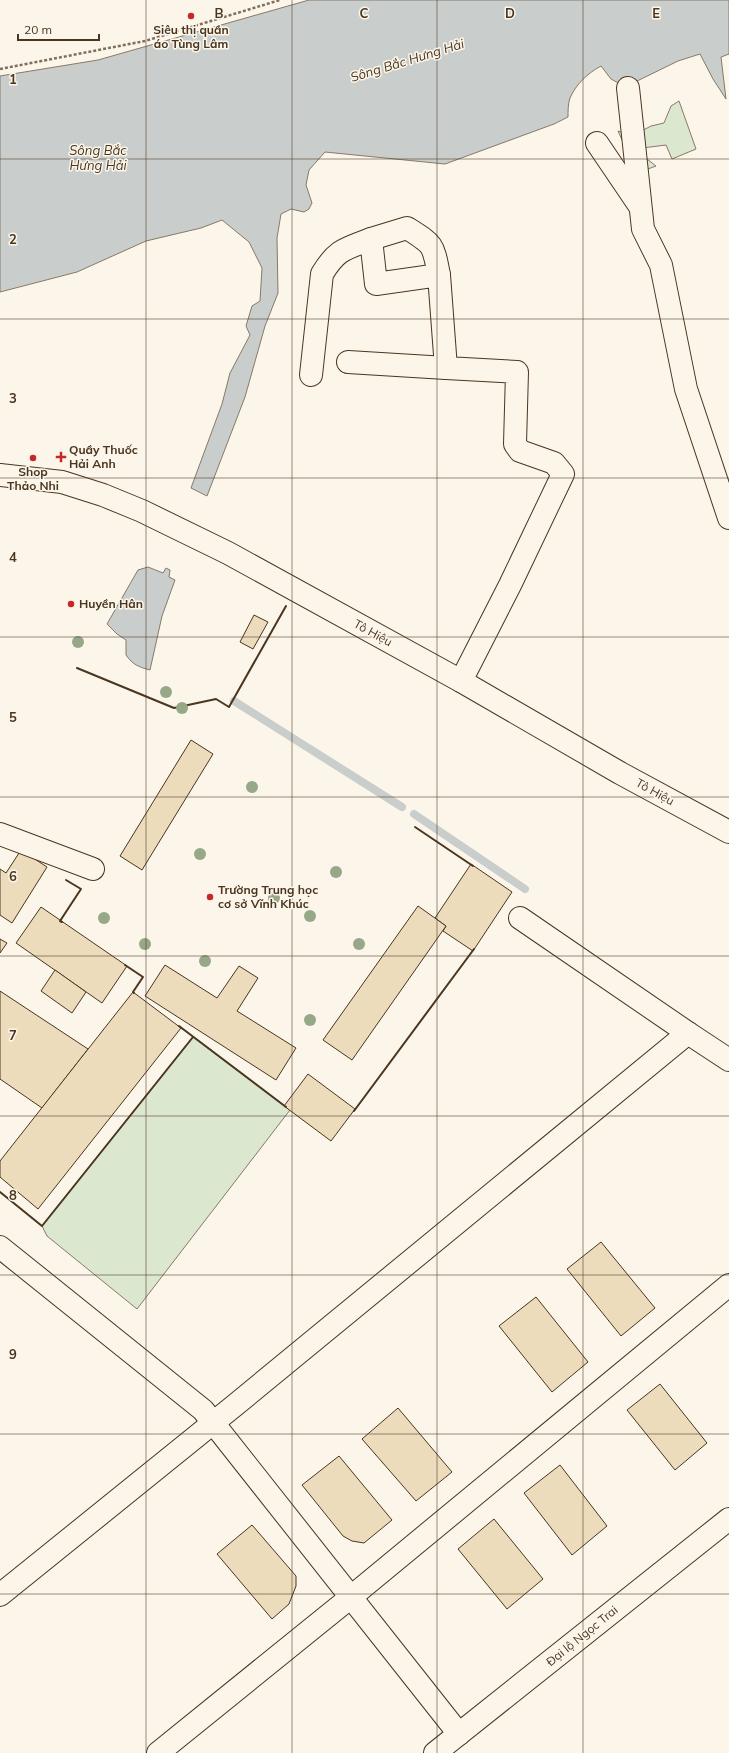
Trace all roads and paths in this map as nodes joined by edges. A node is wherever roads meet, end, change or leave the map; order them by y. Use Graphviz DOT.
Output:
graph roads {
  1 [pos="280,0"];
  2 [pos="0,69"];
  3 [pos="628,88"];
  4 [pos="597,143"];
  5 [pos="641,206"];
  6 [pos="371,239"];
  7 [pos="439,275"];
  8 [pos="348,362"];
  9 [pos="446,368"];
  10 [pos="311,375"];
  11 [pos="0,475"];
  12 [pos="729,518"];
  13 [pos="461,681"];
  14 [pos="729,832"];
  15 [pos="0,834"];
  16 [pos="93,869"];
  17 [pos="520,918"];
  18 [pos="688,1033"];
  19 [pos="729,1060"];
  20 [pos="0,1247"];
  21 [pos="729,1285"];
  22 [pos="213,1423"];
  23 [pos="729,1519"];
  24 [pos="0,1595"];
  25 [pos="351,1597"];
  26 [pos="459,1734"];
  27 [pos="158,1753"];
  28 [pos="435,1753"];
  1 -- 2 [label="path"];
  3 -- 5 [label="street"];
  4 -- 5 [label="street"];
  5 -- 12 [label="street"];
  6 -- 7 [label="street"];
  6 -- 7 [label="street"];
  6 -- 10 [label="street"];
  7 -- 9 [label="street"];
  8 -- 9 [label="street"];
  9 -- 13 [label="street"];
  11 -- 13 [label="street, Tô Hiệu"];
  13 -- 14 [label="street, Tô Hiệu"];
  15 -- 16 [label="street"];
  17 -- 18 [label="street"];
  18 -- 19 [label="street"];
  18 -- 22 [label="street"];
  20 -- 22 [label="street"];
  21 -- 25 [label="street"];
  22 -- 24 [label="street"];
  22 -- 25 [label="street"];
  23 -- 26 [label="street, Đại lộ Ngọc Trai"];
  25 -- 26 [label="street"];
  25 -- 27 [label="street"];
  26 -- 28 [label="street, Đại lộ Ngọc Trai"];
}
